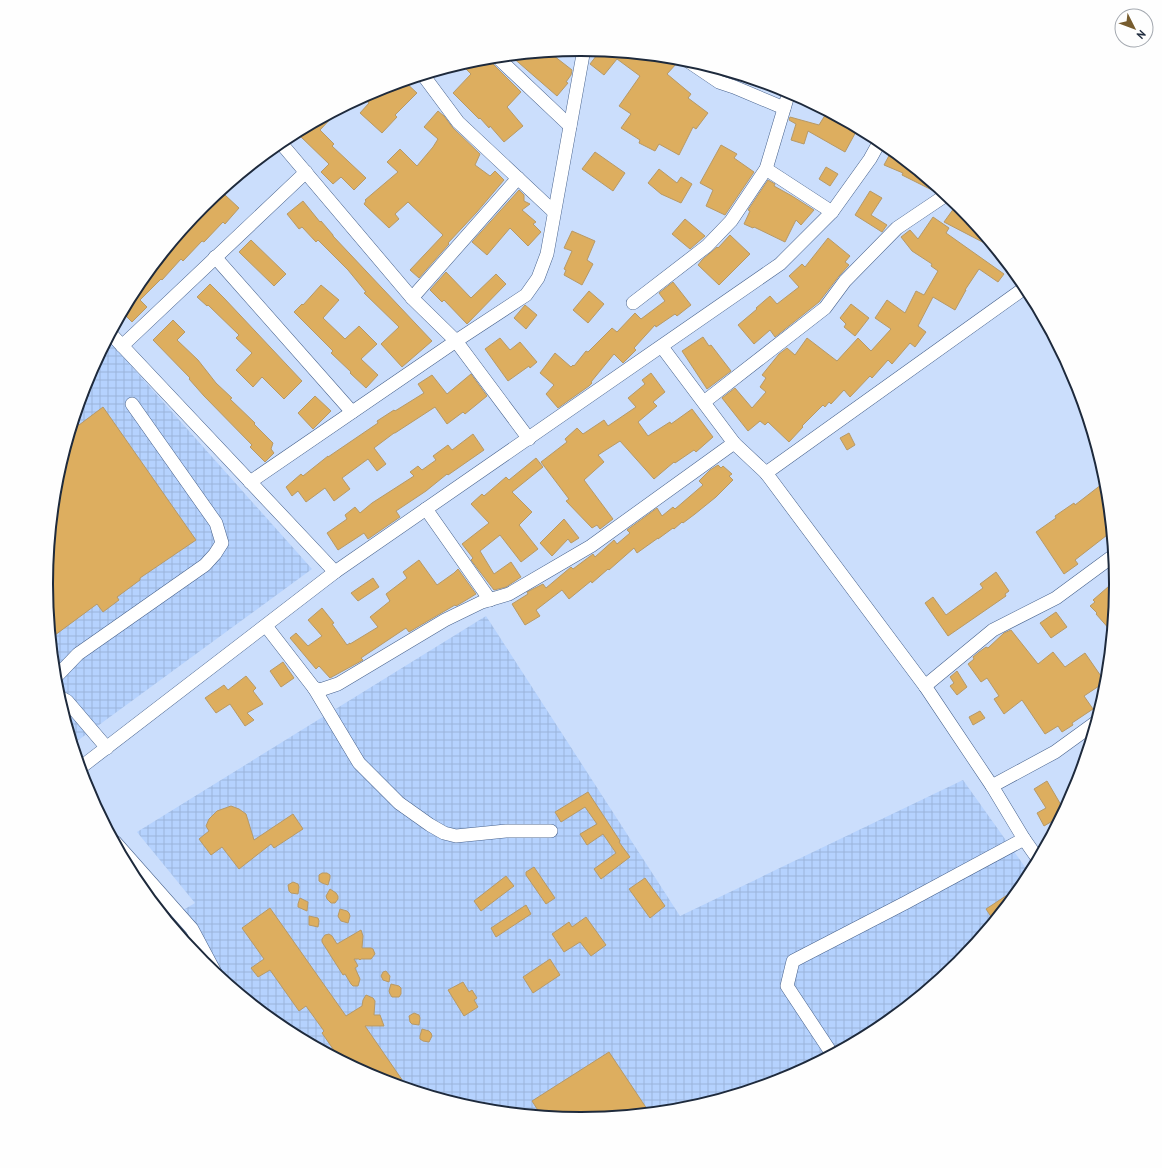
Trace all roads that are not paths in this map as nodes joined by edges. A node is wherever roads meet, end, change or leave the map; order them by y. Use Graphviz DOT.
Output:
graph roads {
  1 [pos="583,56"];
  2 [pos="503,62"];
  3 [pos="701,70"];
  4 [pos="426,79"];
  5 [pos="787,98"];
  6 [pos="784,108"];
  7 [pos="570,126"];
  8 [pos="285,147"];
  9 [pos="877,147"];
  10 [pos="766,169"];
  11 [pos="306,172"];
  12 [pos="518,178"];
  13 [pos="941,198"];
  14 [pos="554,212"];
  15 [pos="832,212"];
  16 [pos="215,257"];
  17 [pos="1021,292"];
  18 [pos="412,298"];
  19 [pos="633,303"];
  20 [pos="114,337"];
  21 [pos="456,341"];
  22 [pos="122,346"];
  23 [pos="662,347"];
  24 [pos="704,402"];
  25 [pos="132,404"];
  26 [pos="352,412"];
  27 [pos="529,439"];
  28 [pos="734,443"];
  29 [pos="766,473"];
  30 [pos="250,482"];
  31 [pos="426,509"];
  32 [pos="1108,559"];
  33 [pos="335,572"];
  34 [pos="490,600"];
  35 [pos="266,626"];
  36 [pos="61,672"];
  37 [pos="925,686"];
  38 [pos="314,688"];
  39 [pos="66,700"];
  40 [pos="1089,727"];
  41 [pos="107,748"];
  42 [pos="85,764"];
  43 [pos="992,786"];
  44 [pos="551,830"];
  45 [pos="1024,839"];
  46 [pos="1034,854"];
  47 [pos="133,862"];
  48 [pos="206,954"];
  49 [pos="829,1050"];
  1 -- 7 [label="street"];
  2 -- 7 [label="street"];
  3 -- 6 [label="street"];
  4 -- 12 [label="street"];
  5 -- 6 [label="street"];
  6 -- 10 [label="street"];
  7 -- 14 [label="street"];
  8 -- 11 [label="street"];
  9 -- 15 [label="street"];
  10 -- 15 [label="street"];
  10 -- 19 [label="street"];
  11 -- 16 [label="street"];
  11 -- 18 [label="street"];
  12 -- 14 [label="street"];
  12 -- 18 [label="street"];
  13 -- 24 [label="street"];
  14 -- 21 [label="street"];
  15 -- 23 [label="street"];
  16 -- 22 [label="street"];
  16 -- 26 [label="street"];
  17 -- 29 [label="street"];
  18 -- 21 [label="street"];
  20 -- 22 [label="street"];
  21 -- 26 [label="street"];
  21 -- 27 [label="street"];
  22 -- 30 [label="street"];
  23 -- 24 [label="street"];
  23 -- 27 [label="street"];
  24 -- 28 [label="street"];
  25 -- 36 [label="street"];
  26 -- 30 [label="street"];
  27 -- 31 [label="street"];
  28 -- 29 [label="street"];
  28 -- 34 [label="street"];
  29 -- 37 [label="street"];
  30 -- 33 [label="street"];
  31 -- 33 [label="street"];
  31 -- 34 [label="street"];
  32 -- 37 [label="street"];
  33 -- 35 [label="street"];
  34 -- 38 [label="street"];
  35 -- 38 [label="street"];
  35 -- 41 [label="street"];
  37 -- 43 [label="street"];
  38 -- 44 [label="street"];
  39 -- 41 [label="street"];
  40 -- 43 [label="street"];
  41 -- 42 [label="street"];
  43 -- 45 [label="street"];
  45 -- 46 [label="street"];
  45 -- 49 [label="street"];
  47 -- 48 [label="street"];
}
